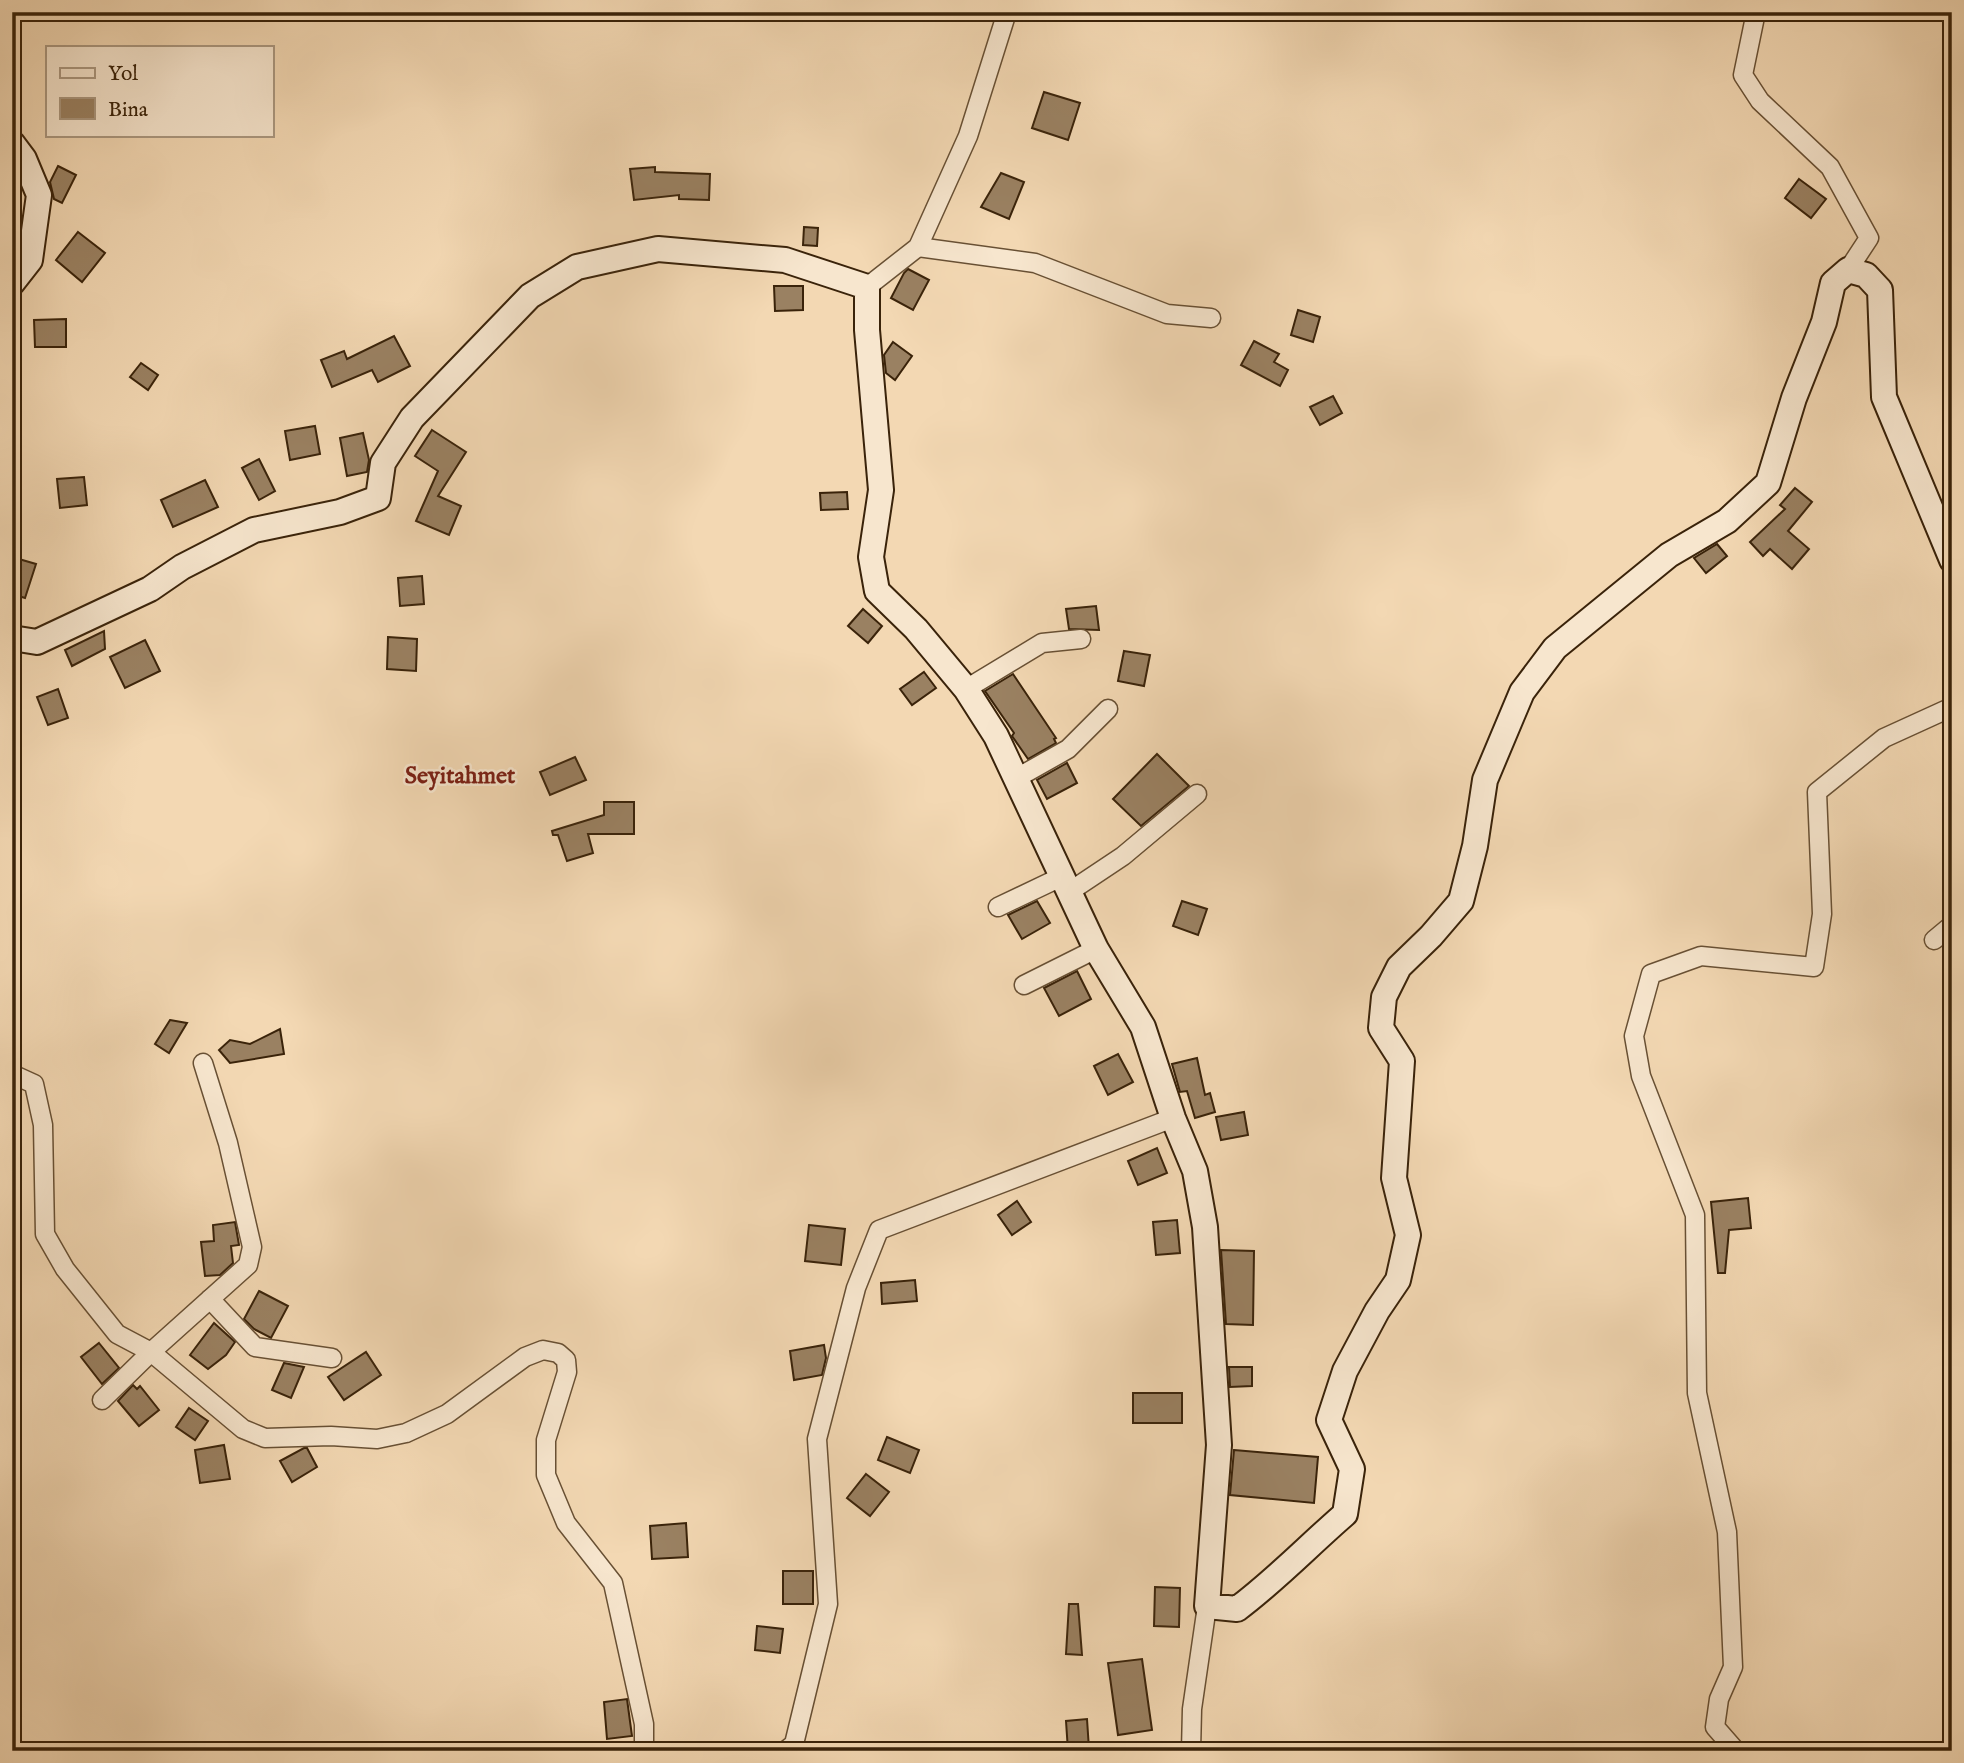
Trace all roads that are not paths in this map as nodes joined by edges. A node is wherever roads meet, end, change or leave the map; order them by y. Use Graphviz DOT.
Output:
graph roads {
  1 [pos="1007,12"];
  2 [pos="1756,12"];
  3 [pos="12,143"];
  4 [pos="918,247"];
  5 [pos="1848,270"];
  6 [pos="12,283"];
  7 [pos="867,286"];
  8 [pos="1211,318"];
  9 [pos="1952,560"];
  10 [pos="12,638"];
  11 [pos="1081,639"];
  12 [pos="966,689"];
  13 [pos="1952,707"];
  14 [pos="1108,709"];
  15 [pos="1015,779"];
  16 [pos="1197,794"];
  17 [pos="1065,885"];
  18 [pos="998,907"];
  19 [pos="1952,925"];
  20 [pos="1934,940"];
  21 [pos="1096,949"];
  22 [pos="1024,985"];
  23 [pos="203,1063"];
  24 [pos="12,1074"];
  25 [pos="1173,1118"];
  26 [pos="210,1299"];
  27 [pos="150,1352"];
  28 [pos="332,1358"];
  29 [pos="102,1400"];
  30 [pos="1207,1606"];
  31 [pos="791,1748"];
  32 [pos="644,1751"];
  33 [pos="1192,1751"];
  34 [pos="1736,1751"];
  1 -- 4 [label="street"];
  2 -- 5 [label="street"];
  3 -- 6 [label="street"];
  4 -- 7 [label="street"];
  4 -- 8 [label="street"];
  5 -- 9 [label="street"];
  5 -- 30 [label="street"];
  7 -- 10 [label="street"];
  7 -- 12 [label="street"];
  11 -- 12 [label="street"];
  12 -- 15 [label="street"];
  13 -- 34 [label="street"];
  14 -- 15 [label="street"];
  15 -- 17 [label="street"];
  16 -- 17 [label="street"];
  17 -- 18 [label="street"];
  17 -- 21 [label="street"];
  19 -- 20 [label="street"];
  21 -- 22 [label="street"];
  21 -- 25 [label="street"];
  23 -- 26 [label="street"];
  24 -- 27 [label="street"];
  25 -- 30 [label="street"];
  25 -- 31 [label="street"];
  26 -- 27 [label="street"];
  26 -- 28 [label="street"];
  27 -- 29 [label="street"];
  27 -- 32 [label="street"];
  30 -- 33 [label="street"];
}
